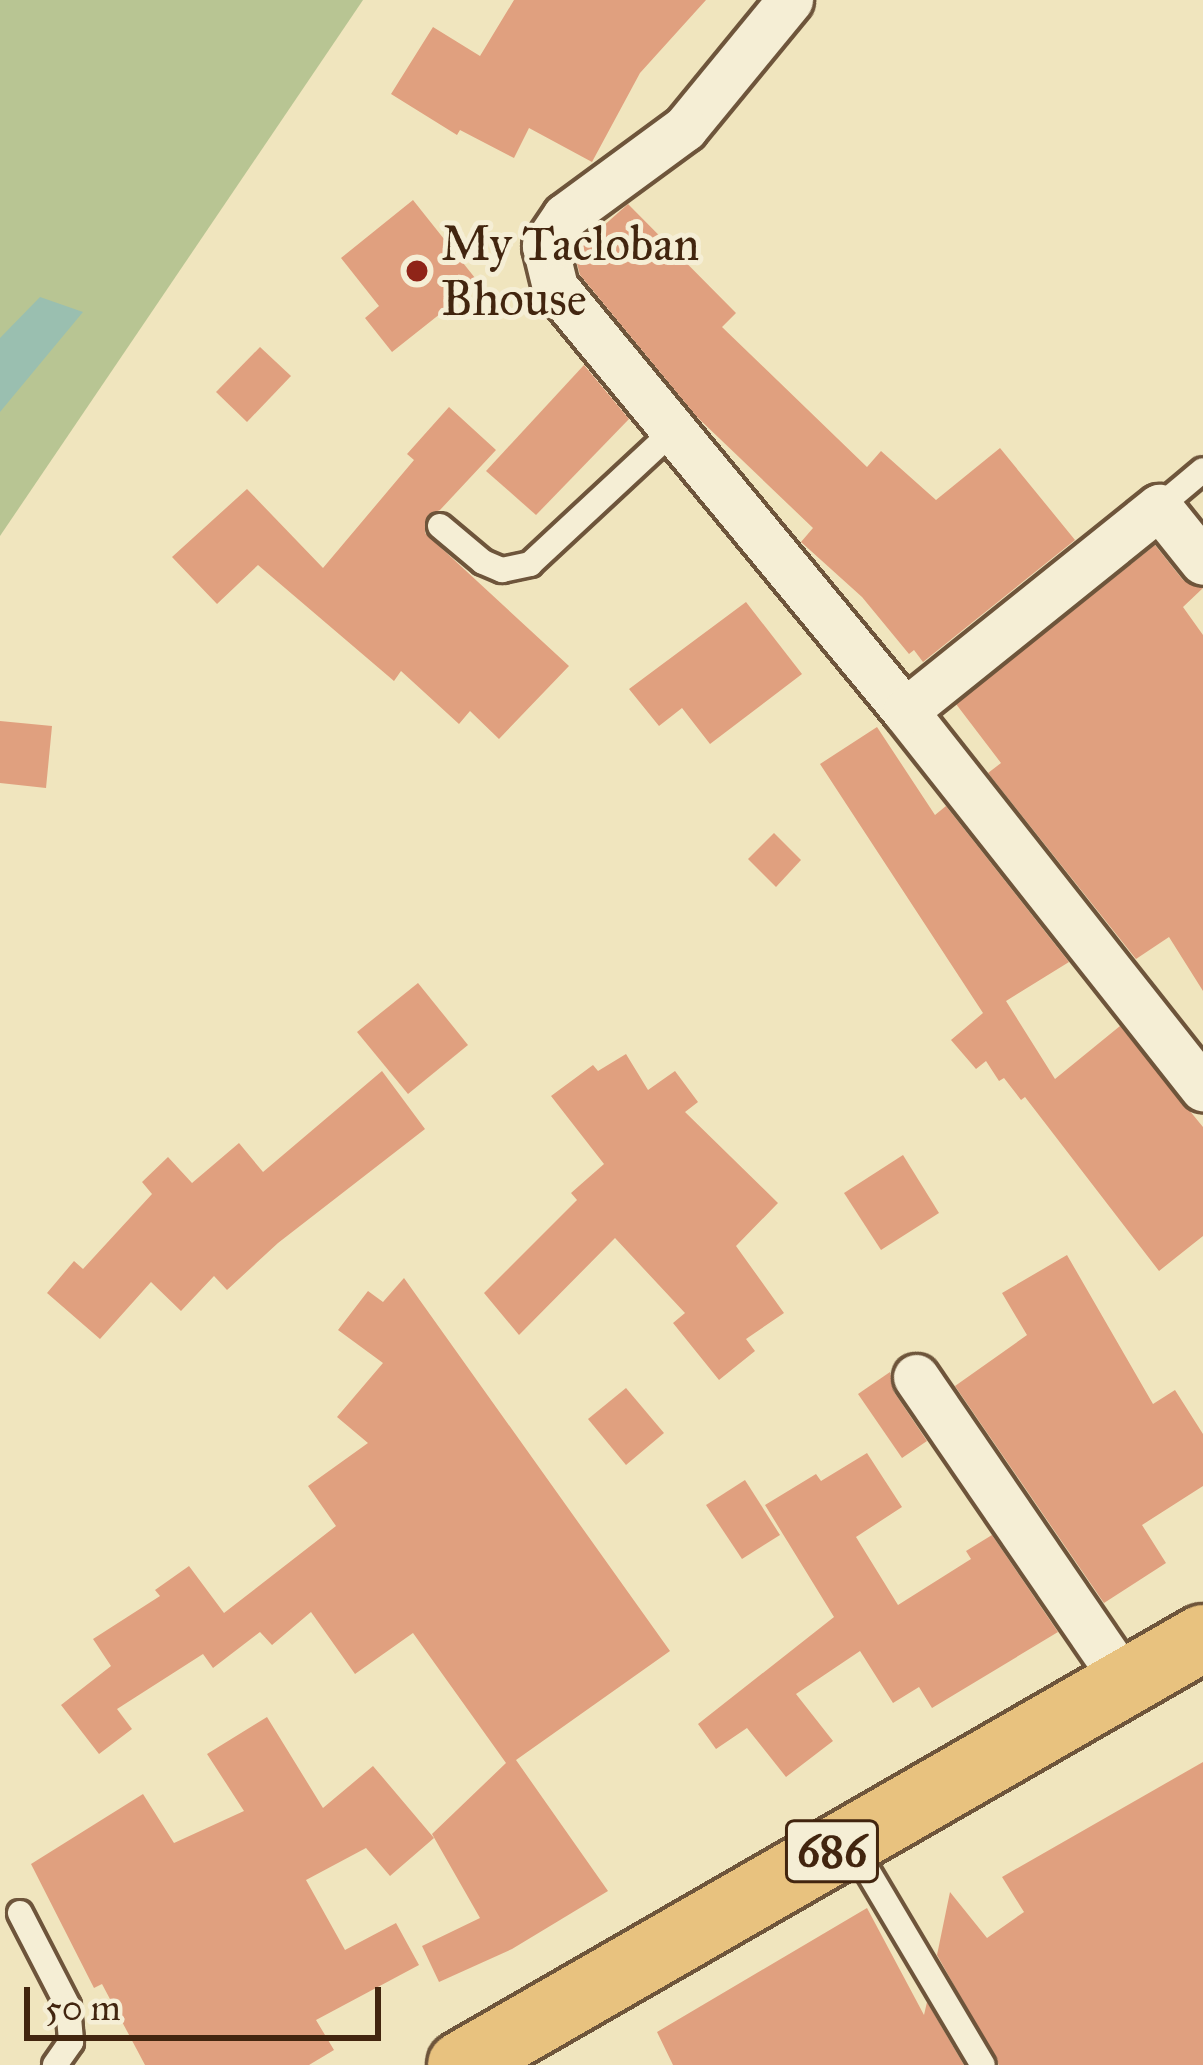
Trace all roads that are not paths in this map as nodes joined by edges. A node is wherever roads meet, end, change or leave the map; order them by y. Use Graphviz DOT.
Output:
graph roads {
  1 [pos="790,0"];
  2 [pos="674,431"];
  3 [pos="1203,470"];
  4 [pos="1159,507"];
  5 [pos="440,526"];
  6 [pos="1203,562"];
  7 [pos="905,710"];
  8 [pos="1203,1088"];
  9 [pos="916,1377"];
  10 [pos="1203,1638"];
  11 [pos="1125,1682"];
  12 [pos="850,1841"];
  13 [pos="20,1912"];
  14 [pos="56,2065"];
  15 [pos="460,2065"];
  16 [pos="983,2065"];
  1 -- 2 [label="street"];
  2 -- 5 [label="lane"];
  2 -- 7 [label="street"];
  3 -- 4 [label="lane"];
  4 -- 6 [label="street"];
  4 -- 7 [label="street"];
  7 -- 8 [label="street"];
  9 -- 11 [label="street"];
  10 -- 11 [label="main road, 686"];
  11 -- 12 [label="main road, 686"];
  12 -- 15 [label="main road, 686"];
  12 -- 16 [label="lane"];
  13 -- 14 [label="lane"];
}
